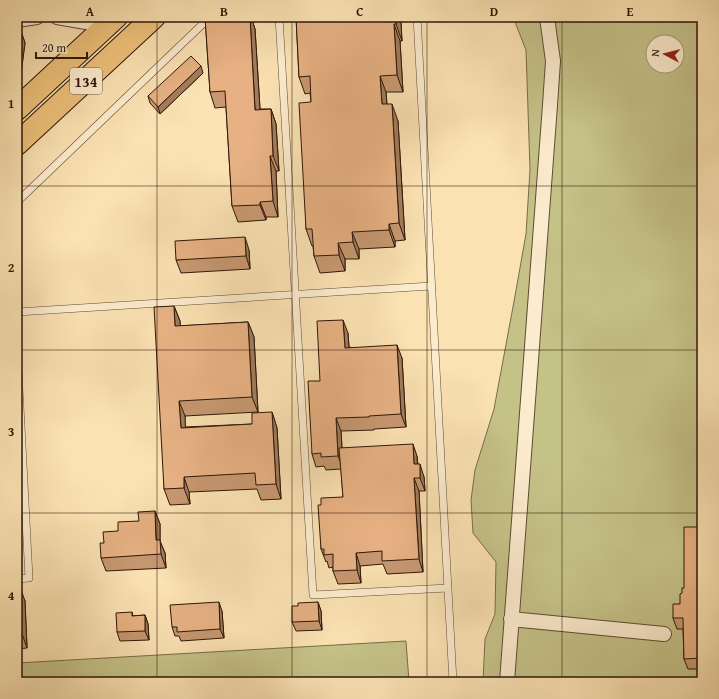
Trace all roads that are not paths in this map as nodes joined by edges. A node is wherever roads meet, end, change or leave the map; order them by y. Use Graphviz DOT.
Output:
graph roads {
  1 [pos="37,17"];
  2 [pos="57,17"];
  3 [pos="154,17"];
  4 [pos="210,17"];
  5 [pos="280,17"];
  6 [pos="417,17"];
  7 [pos="547,17"];
  8 [pos="17,20"];
  9 [pos="110,22"];
  10 [pos="17,109"];
  11 [pos="17,144"];
  12 [pos="17,202"];
  13 [pos="431,286"];
  14 [pos="296,294"];
  15 [pos="17,312"];
  16 [pos="17,350"];
  17 [pos="17,579"];
  18 [pos="448,588"];
  19 [pos="511,619"];
  20 [pos="664,634"];
  21 [pos="453,682"];
  22 [pos="507,682"];
  1 -- 8 [label="street"];
  2 -- 9 [label="street"];
  3 -- 11 [label="highway, 134"];
  4 -- 12 [label="lane"];
  5 -- 14 [label="lane"];
  6 -- 13 [label="lane"];
  7 -- 19 [label="street"];
  9 -- 10 [label="highway, 134"];
  13 -- 14 [label="lane"];
  13 -- 18 [label="lane"];
  14 -- 15 [label="lane"];
  14 -- 18 [label="lane"];
  16 -- 17 [label="lane"];
  18 -- 21 [label="lane"];
  19 -- 20 [label="street"];
  19 -- 22 [label="street"];
}
